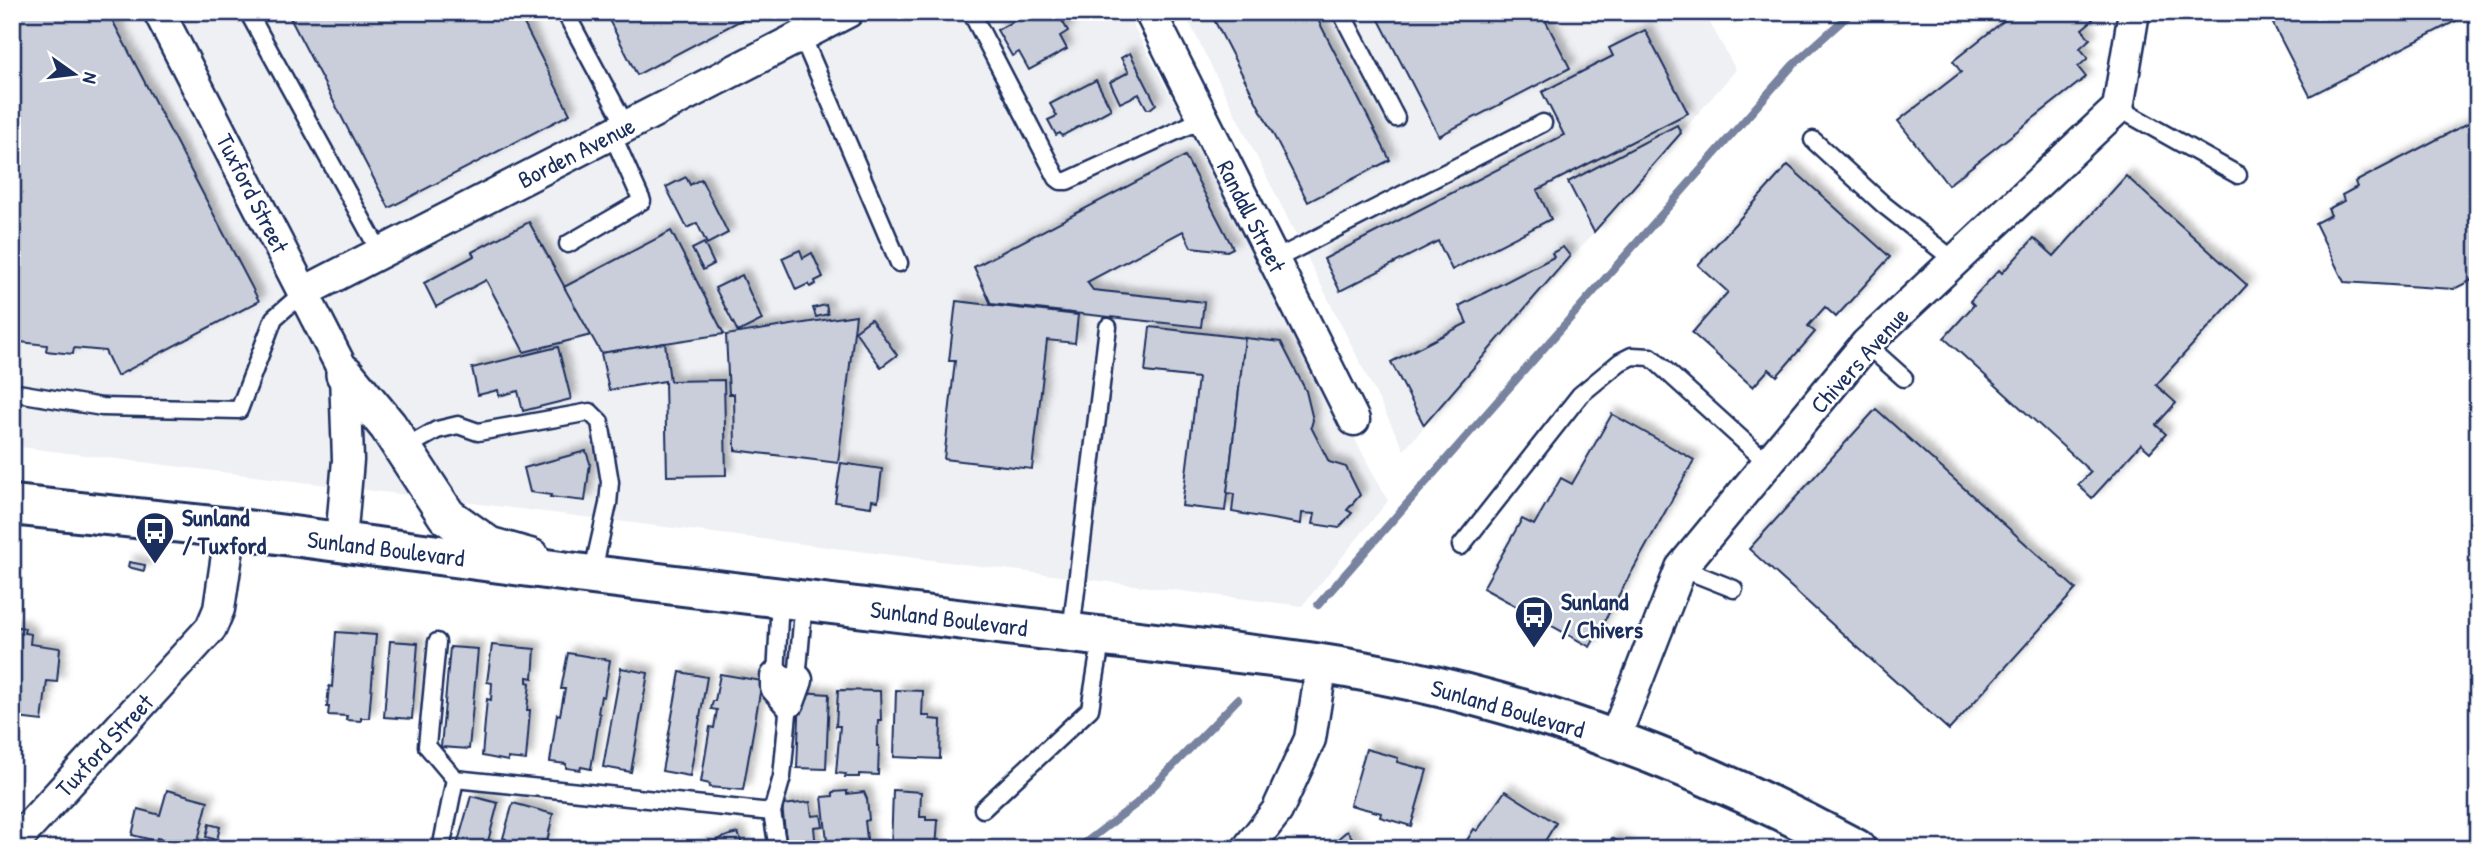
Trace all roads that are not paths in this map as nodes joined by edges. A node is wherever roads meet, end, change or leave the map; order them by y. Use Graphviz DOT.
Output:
graph roads {
  1 [pos="159,12"];
  2 [pos="248,12"];
  3 [pos="565,12"];
  4 [pos="848,12"];
  5 [pos="971,12"];
  6 [pos="1150,12"];
  7 [pos="1342,12"];
  8 [pos="2134,12"];
  9 [pos="802,36"];
  10 [pos="2118,108"];
  11 [pos="1396,118"];
  12 [pos="1203,119"];
  13 [pos="1542,123"];
  14 [pos="619,130"];
  15 [pos="1813,140"];
  16 [pos="2238,175"];
  17 [pos="568,243"];
  18 [pos="380,253"];
  19 [pos="1273,260"];
  20 [pos="1955,261"];
  21 [pos="899,263"];
  22 [pos="304,292"];
  23 [pos="1108,327"];
  24 [pos="1866,344"];
  25 [pos="345,374"];
  26 [pos="1904,378"];
  27 [pos="12,392"];
  28 [pos="1354,421"];
  29 [pos="403,449"];
  30 [pos="1769,464"];
  31 [pos="12,505"];
  32 [pos="231,528"];
  33 [pos="341,541"];
  34 [pos="1461,546"];
  35 [pos="1681,568"];
  36 [pos="592,575"];
  37 [pos="1734,589"];
  38 [pos="792,599"];
  39 [pos="1087,634"];
  40 [pos="438,642"];
  41 [pos="1322,663"];
  42 [pos="788,686"];
  43 [pos="1614,740"];
  44 [pos="455,779"];
  45 [pos="983,809"];
  46 [pos="772,813"];
  47 [pos="12,845"];
  48 [pos="441,849"];
  49 [pos="778,849"];
  50 [pos="1247,849"];
  51 [pos="1856,849"];
  1 -- 22 [label="street, Tuxford Street"];
  2 -- 18 [label="lane"];
  3 -- 14 [label="lane"];
  4 -- 9 [label="street, Borden Avenue"];
  5 -- 12 [label="lane"];
  6 -- 12 [label="street, Randall Street"];
  7 -- 11 [label="lane"];
  8 -- 10 [label="street"];
  9 -- 14 [label="street, Borden Avenue"];
  9 -- 21 [label="lane"];
  10 -- 16 [label="lane"];
  10 -- 20 [label="street, Chivers Avenue"];
  12 -- 19 [label="street, Randall Street"];
  13 -- 19 [label="lane"];
  14 -- 17 [label="lane"];
  14 -- 18 [label="street, Borden Avenue"];
  15 -- 20 [label="lane"];
  18 -- 22 [label="street, Borden Avenue"];
  19 -- 28 [label="street, Randall Street"];
  20 -- 24 [label="street, Chivers Avenue"];
  22 -- 25 [label="street, Tuxford Street"];
  22 -- 27 [label="lane"];
  23 -- 39 [label="lane"];
  24 -- 26 [label="lane"];
  24 -- 30 [label="street, Chivers Avenue"];
  25 -- 29 [label="street, Tuxford Street"];
  25 -- 33 [label="street, Tuxford Street"];
  29 -- 36 [label="street, Tuxford Street"];
  29 -- 36 [label="lane"];
  30 -- 34 [label="lane"];
  30 -- 35 [label="street, Chivers Avenue"];
  31 -- 32 [label="main road, Sunland Boulevard"];
  32 -- 33 [label="main road, Sunland Boulevard"];
  32 -- 47 [label="street, Tuxford Street"];
  33 -- 36 [label="main road, Sunland Boulevard"];
  35 -- 37 [label="lane"];
  35 -- 43 [label="street, Chivers Avenue"];
  36 -- 38 [label="main road, Sunland Boulevard"];
  38 -- 39 [label="main road, Sunland Boulevard"];
  38 -- 42 [label="lane"];
  38 -- 42 [label="lane"];
  39 -- 41 [label="main road, Sunland Boulevard"];
  39 -- 45 [label="lane"];
  40 -- 44 [label="lane"];
  41 -- 43 [label="main road, Sunland Boulevard"];
  41 -- 50 [label="street"];
  42 -- 46 [label="lane"];
  43 -- 51 [label="main road, Sunland Boulevard"];
  44 -- 46 [label="lane"];
  44 -- 48 [label="lane"];
  46 -- 49 [label="lane"];
}
